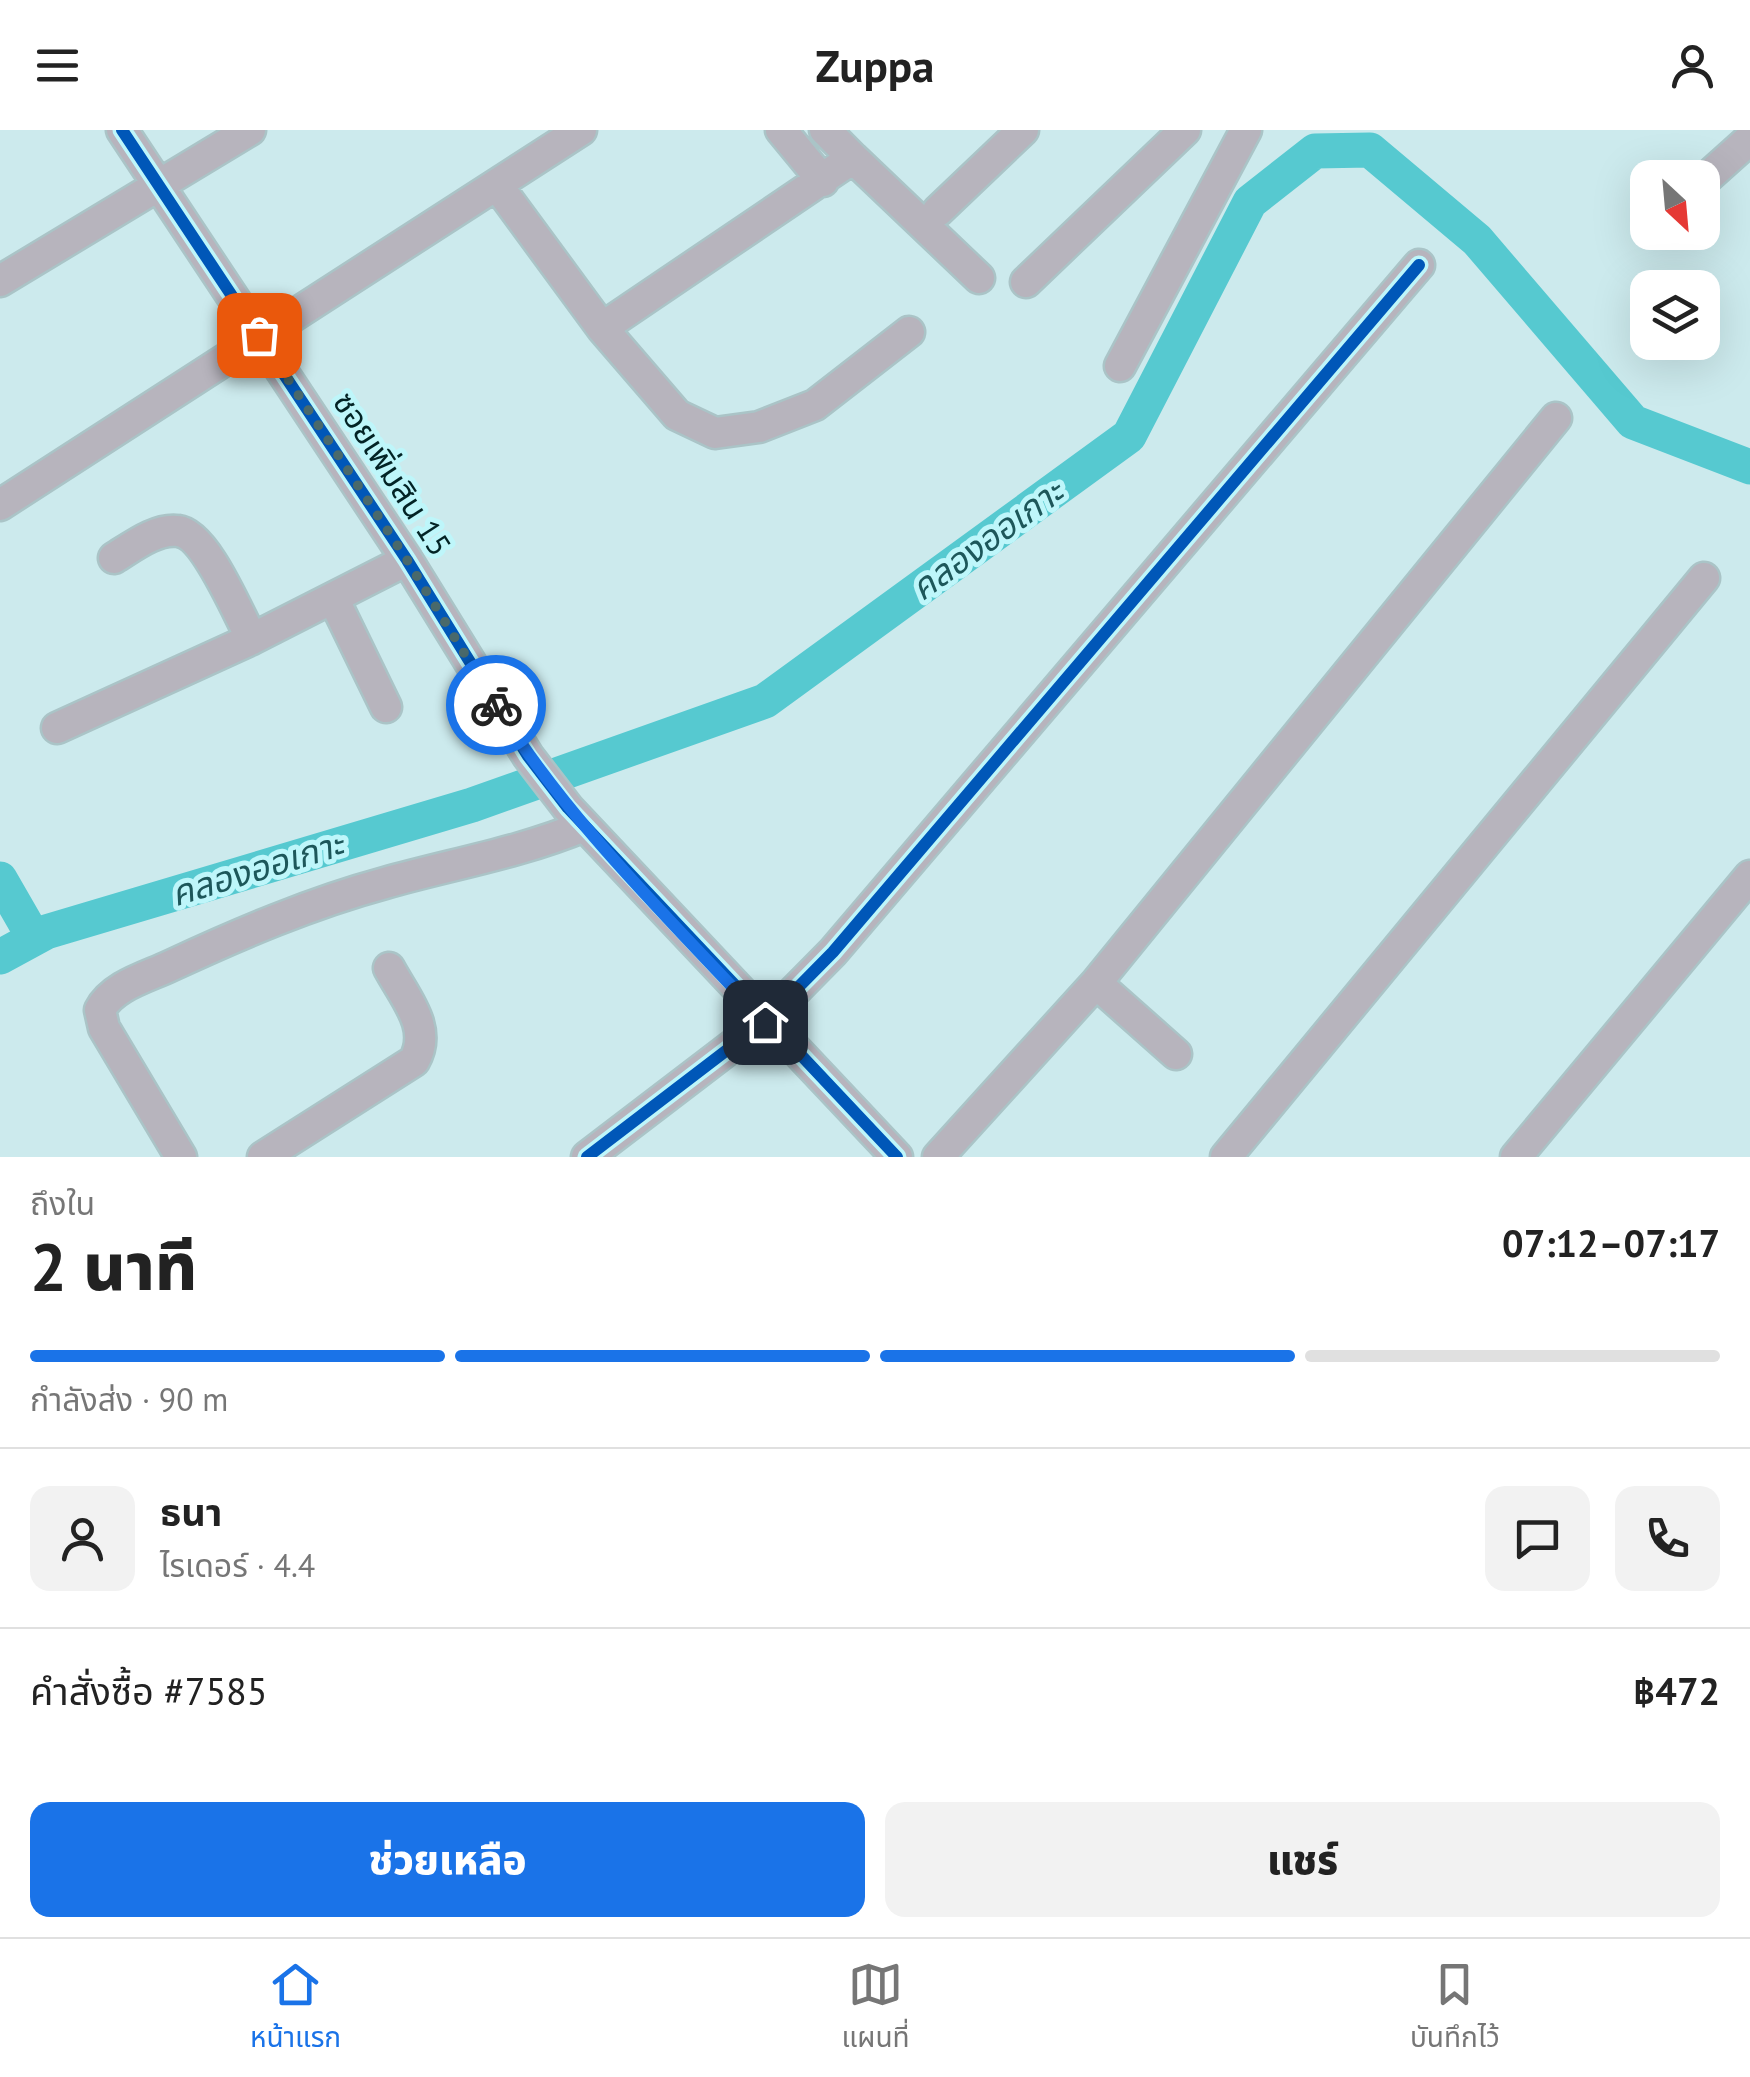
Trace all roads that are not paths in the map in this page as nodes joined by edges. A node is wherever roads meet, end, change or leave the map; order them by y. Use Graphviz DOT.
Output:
graph roads {
  1 [pos="122,130"];
  2 [pos="250,130"];
  3 [pos="581,130"];
  4 [pos="781,130"];
  5 [pos="825,130"];
  6 [pos="1024,130"];
  7 [pos="1186,130"];
  8 [pos="1246,130"];
  9 [pos="1750,139"];
  10 [pos="858,141"];
  11 [pos="1720,166"];
  12 [pos="822,180"];
  13 [pos="498,185"];
  14 [pos="161,187"];
  15 [pos="938,210"];
  16 [pos="1419,265"];
  17 [pos="979,278"];
  18 [pos="0,281"];
  19 [pos="1026,282"];
  20 [pos="602,328"];
  21 [pos="909,332"];
  22 [pos="259,335"];
  23 [pos="1120,366"];
  24 [pos="1556,418"];
  25 [pos="0,504"];
  26 [pos="114,558"];
  27 [pos="407,560"];
  28 [pos="1704,578"];
  29 [pos="333,598"];
  30 [pos="252,639"];
  31 [pos="386,707"];
  32 [pos="57,728"];
  33 [pos="576,817"];
  34 [pos="1750,876"];
  35 [pos="389,968"];
  36 [pos="1096,982"];
  37 [pos="765,1022"];
  38 [pos="1176,1054"];
  39 [pos="181,1157"];
  40 [pos="263,1157"];
  41 [pos="587,1157"];
  42 [pos="896,1157"];
  43 [pos="938,1157"];
  44 [pos="1226,1157"];
  45 [pos="1516,1157"];
  1 -- 14 [label="street, ซอยเพิ่มสิน 15"];
  2 -- 14 [label="street"];
  3 -- 13 [label="street"];
  4 -- 12 [label="street"];
  5 -- 10 [label="street"];
  6 -- 15 [label="street"];
  7 -- 19 [label="street"];
  8 -- 23 [label="street"];
  9 -- 11 [label="street"];
  10 -- 12 [label="street"];
  10 -- 17 [label="street"];
  12 -- 20 [label="street"];
  13 -- 20 [label="street"];
  13 -- 22 [label="street"];
  14 -- 18 [label="street"];
  14 -- 22 [label="street, ซอยเพิ่มสิน 15"];
  16 -- 37 [label="street"];
  20 -- 21 [label="street"];
  22 -- 25 [label="street"];
  22 -- 27 [label="street, ซอยเพิ่มสิน 15"];
  24 -- 36 [label="street"];
  26 -- 30 [label="street"];
  27 -- 29 [label="street"];
  27 -- 33 [label="street, ซอยเพิ่มสิน 15"];
  28 -- 44 [label="street"];
  29 -- 30 [label="street"];
  29 -- 31 [label="street"];
  30 -- 32 [label="street"];
  33 -- 37 [label="street, ซอยเพิ่มสิน 15"];
  33 -- 39 [label="street"];
  34 -- 45 [label="street"];
  35 -- 40 [label="street"];
  36 -- 38 [label="street"];
  36 -- 43 [label="street"];
  37 -- 41 [label="street"];
  37 -- 42 [label="street, ซอยเพิ่มสิน 15"];
}
